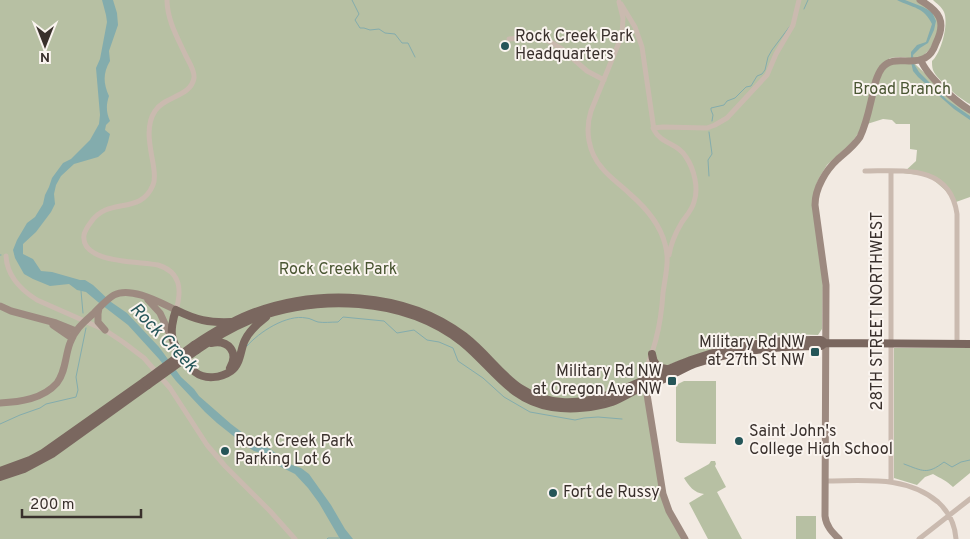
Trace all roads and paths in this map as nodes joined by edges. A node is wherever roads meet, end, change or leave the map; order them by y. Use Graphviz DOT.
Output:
graph roads {
  1 [pos="167,0"];
  2 [pos="799,0"];
  3 [pos="920,0"];
  4 [pos="619,1"];
  5 [pos="635,28"];
  6 [pos="622,31"];
  7 [pos="509,39"];
  8 [pos="931,53"];
  9 [pos="915,61"];
  10 [pos="930,74"];
  11 [pos="604,80"];
  12 [pos="970,110"];
  13 [pos="653,128"];
  14 [pos="891,171"];
  15 [pos="865,172"];
  16 [pos="675,236"];
  17 [pos="663,237"];
  18 [pos="6,256"];
  19 [pos="667,262"];
  20 [pos="147,299"];
  21 [pos="0,306"];
  22 [pos="99,308"];
  23 [pos="176,310"];
  24 [pos="274,312"];
  25 [pos="240,319"];
  26 [pos="85,320"];
  27 [pos="105,330"];
  28 [pos="74,334"];
  29 [pos="173,340"];
  30 [pos="825,343"];
  31 [pos="891,343"];
  32 [pos="205,344"];
  33 [pos="956,344"];
  34 [pos="970,344"];
  35 [pos="195,347"];
  36 [pos="652,354"];
  37 [pos="667,369"];
  38 [pos="225,374"];
  39 [pos="146,383"];
  40 [pos="645,383"];
  41 [pos="0,403"];
  42 [pos="0,471"];
  43 [pos="0,477"];
  44 [pos="825,481"];
  45 [pos="891,482"];
  46 [pos="970,499"];
  47 [pos="950,515"];
  48 [pos="295,539"];
  49 [pos="685,539"];
  50 [pos="839,539"];
  51 [pos="919,539"];
  52 [pos="956,539"];
  1 -- 23 [label="street"];
  2 -- 13 [label="street"];
  3 -- 8 [label="street"];
  4 -- 5 [label="street"];
  4 -- 6 [label="street"];
  5 -- 6 [label="street"];
  5 -- 13 [label="street"];
  6 -- 11 [label="street"];
  7 -- 11 [label="street"];
  8 -- 9 [label="street"];
  8 -- 10 [label="street"];
  9 -- 10 [label="street"];
  9 -- 30 [label="street"];
  10 -- 12 [label="street"];
  11 -- 17 [label="street"];
  13 -- 16 [label="street"];
  14 -- 15 [label="street"];
  14 -- 31 [label="street, 28TH STREET NORTHWEST"];
  14 -- 33 [label="street"];
  16 -- 17 [label="street"];
  16 -- 19 [label="street"];
  17 -- 19 [label="street"];
  18 -- 26 [label="street"];
  19 -- 36 [label="street"];
  20 -- 22 [label="street"];
  20 -- 23 [label="street"];
  20 -- 29 [label="street"];
  21 -- 28 [label="street"];
  22 -- 26 [label="street"];
  22 -- 27 [label="street"];
  23 -- 25 [label="main road"];
  23 -- 29 [label="main road"];
  24 -- 32 [label="main road"];
  24 -- 38 [label="main road"];
  24 -- 40 [label="main road"];
  25 -- 35 [label="main road"];
  25 -- 40 [label="main road"];
  26 -- 27 [label="street"];
  26 -- 28 [label="street"];
  27 -- 48 [label="street"];
  28 -- 41 [label="street"];
  29 -- 38 [label="main road"];
  30 -- 31 [label="main road"];
  30 -- 37 [label="main road"];
  30 -- 40 [label="main road"];
  30 -- 44 [label="street"];
  31 -- 33 [label="main road"];
  31 -- 45 [label="street, 28TH STREET NORTHWEST"];
  32 -- 35 [label="main road"];
  32 -- 38 [label="main road"];
  33 -- 34 [label="main road"];
  35 -- 39 [label="main road, bridge"];
  36 -- 37 [label="main road"];
  36 -- 40 [label="street"];
  37 -- 40 [label="main road"];
  39 -- 42 [label="main road"];
  39 -- 43 [label="main road"];
  40 -- 49 [label="street"];
  44 -- 45 [label="street"];
  44 -- 50 [label="street"];
  45 -- 47 [label="street"];
  46 -- 47 [label="street"];
  47 -- 51 [label="street"];
  47 -- 52 [label="street"];
}
